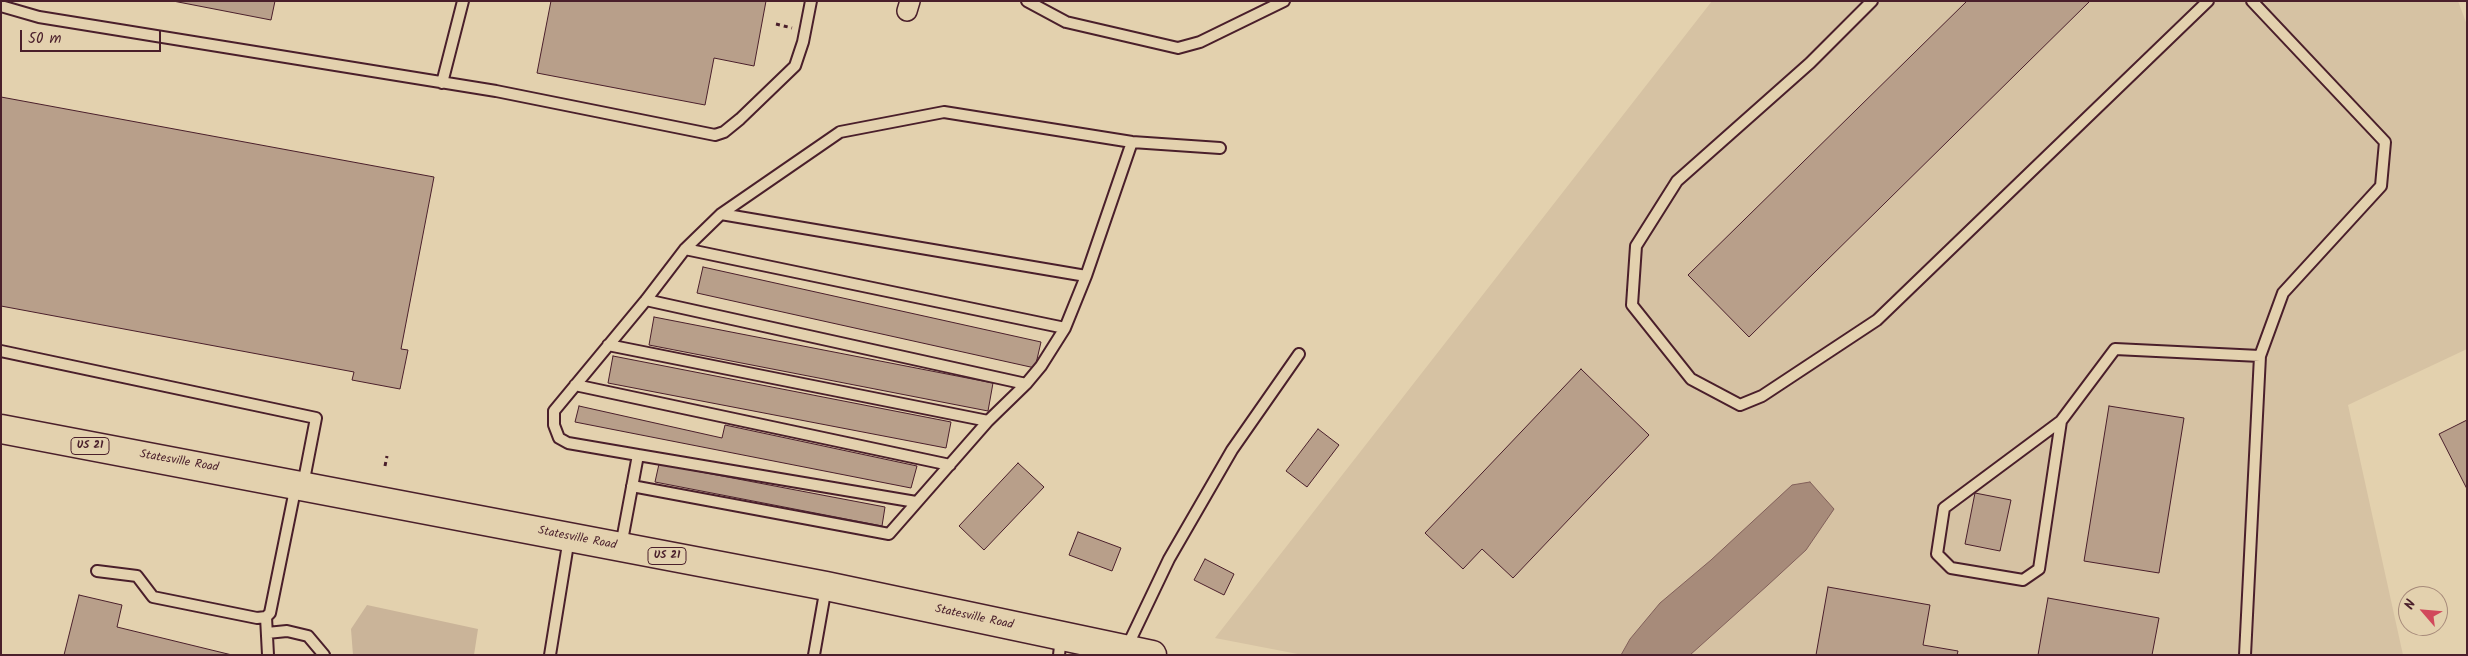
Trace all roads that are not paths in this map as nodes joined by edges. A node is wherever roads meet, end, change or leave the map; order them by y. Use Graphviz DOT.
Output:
graph roads {
  1 [pos="463,1"];
  2 [pos="811,1"];
  3 [pos="1027,1"];
  4 [pos="1284,1"];
  5 [pos="1872,1"];
  6 [pos="2208,1"];
  7 [pos="2252,1"];
  8 [pos="1,6"];
  9 [pos="442,83"];
  10 [pos="1132,142"];
  11 [pos="1220,148"];
  12 [pos="721,214"];
  13 [pos="685,249"];
  14 [pos="1086,276"];
  15 [pos="646,300"];
  16 [pos="1065,328"];
  17 [pos="608,345"];
  18 [pos="1,351"];
  19 [pos="1299,354"];
  20 [pos="2260,356"];
  21 [pos="1026,384"];
  22 [pos="575,385"];
  23 [pos="988,421"];
  24 [pos="2061,421"];
  25 [pos="1,429"];
  26 [pos="638,455"];
  27 [pos="950,465"];
  28 [pos="300,485"];
  29 [pos="632,486"];
  30 [pos="916,502"];
  31 [pos="570,537"];
  32 [pos="621,547"];
  33 [pos="96,571"];
  34 [pos="826,586"];
  35 [pos="266,617"];
  36 [pos="267,633"];
  37 [pos="1060,646"];
  38 [pos="1139,652"];
  39 [pos="268,655"];
  40 [pos="324,655"];
  41 [pos="550,655"];
  42 [pos="814,655"];
  43 [pos="2245,655"];
  1 -- 9 [label="lane"];
  2 -- 9 [label="lane"];
  3 -- 4 [label="lane"];
  5 -- 6 [label="lane"];
  7 -- 20 [label="lane"];
  8 -- 9 [label="lane"];
  10 -- 11 [label="lane"];
  10 -- 12 [label="lane"];
  10 -- 14 [label="lane"];
  12 -- 13 [label="lane"];
  12 -- 14 [label="lane"];
  13 -- 15 [label="lane"];
  13 -- 16 [label="lane"];
  14 -- 16 [label="lane"];
  15 -- 17 [label="lane"];
  15 -- 21 [label="lane"];
  16 -- 21 [label="lane"];
  17 -- 22 [label="lane"];
  17 -- 23 [label="lane"];
  18 -- 28 [label="lane"];
  19 -- 38 [label="lane"];
  20 -- 24 [label="lane"];
  20 -- 43 [label="lane"];
  21 -- 23 [label="lane"];
  22 -- 26 [label="lane"];
  22 -- 27 [label="lane"];
  23 -- 27 [label="lane"];
  24 -- 24 [label="lane"];
  25 -- 28 [label="main road, Statesville Road / US 21"];
  26 -- 29 [label="lane"];
  26 -- 30 [label="lane"];
  27 -- 30 [label="lane"];
  28 -- 31 [label="main road, Statesville Road / US 21"];
  28 -- 35 [label="lane"];
  29 -- 30 [label="lane"];
  29 -- 32 [label="lane"];
  31 -- 32 [label="main road, Statesville Road / US 21"];
  31 -- 41 [label="lane"];
  32 -- 34 [label="main road, Statesville Road / US 21"];
  33 -- 35 [label="lane"];
  34 -- 37 [label="main road, Statesville Road / US 21"];
  34 -- 42 [label="lane"];
  35 -- 36 [label="lane"];
  36 -- 39 [label="lane"];
  36 -- 40 [label="lane"];
  37 -- 38 [label="main road, Statesville Road / US 21"];
}
